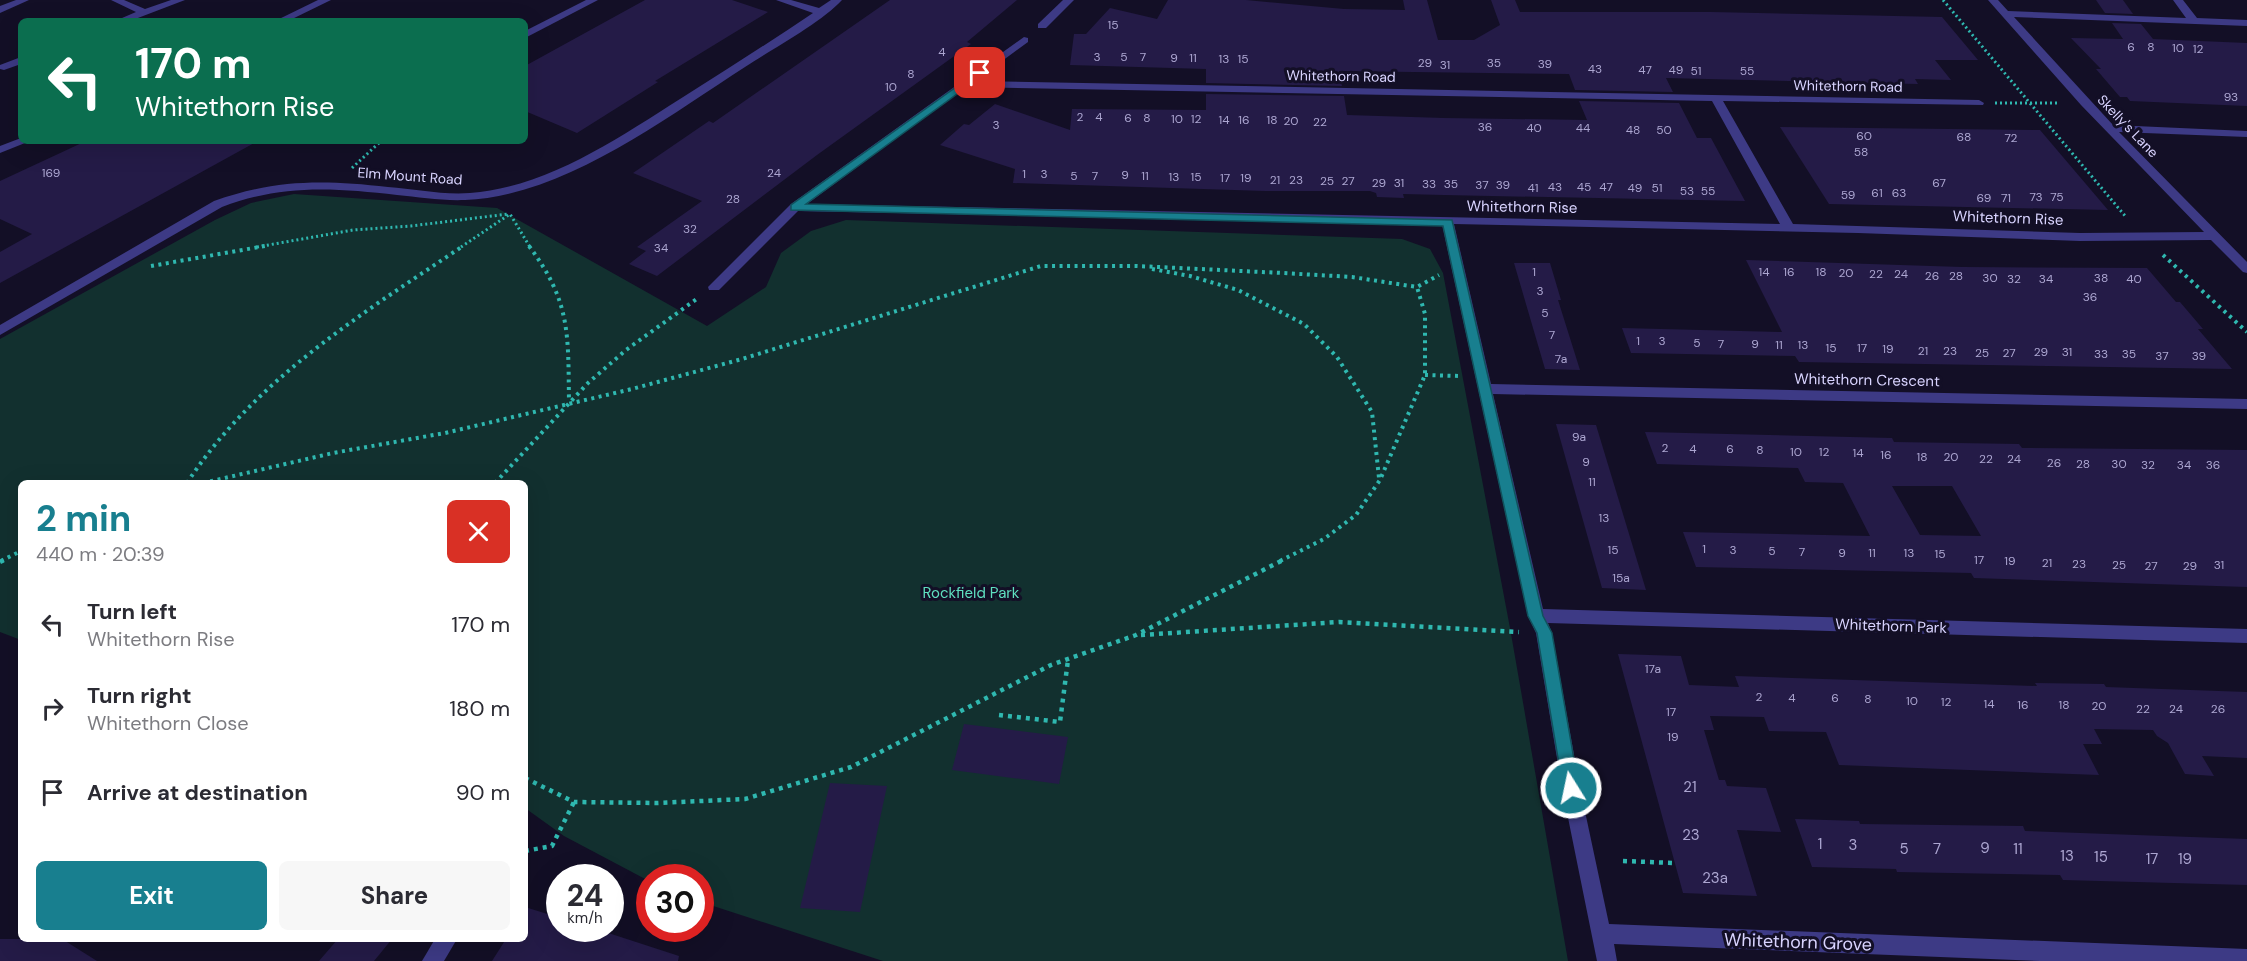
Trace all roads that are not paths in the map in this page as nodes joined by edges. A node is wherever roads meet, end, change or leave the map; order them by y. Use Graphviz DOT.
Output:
graph roads {
  1 [pos="24,0"];
  2 [pos="116,0"];
  3 [pos="180,0"];
  4 [pos="326,0"];
  5 [pos="593,0"];
  6 [pos="781,0"];
  7 [pos="837,0"];
  8 [pos="1069,0"];
  9 [pos="1994,0"];
  10 [pos="2178,0"];
  11 [pos="0,10"];
  12 [pos="144,12"];
  13 [pos="821,12"];
  14 [pos="2004,14"];
  15 [pos="128,18"];
  16 [pos="287,18"];
  17 [pos="2194,21"];
  18 [pos="2247,23"];
  19 [pos="1042,26"];
  20 [pos="528,33"];
  21 [pos="1024,40"];
  22 [pos="18,61"];
  23 [pos="4,67"];
  24 [pos="965,84"];
  25 [pos="1716,99"];
  26 [pos="1979,103"];
  27 [pos="2110,128"];
  28 [pos="2247,134"];
  29 [pos="18,142"];
  30 [pos="0,150"];
  31 [pos="795,207"];
  32 [pos="1448,223"];
  33 [pos="1789,228"];
  34 [pos="2213,236"];
  35 [pos="2247,269"];
  36 [pos="714,287"];
  37 [pos="0,331"];
  38 [pos="1484,383"];
  39 [pos="2247,404"];
  40 [pos="1536,616"];
  41 [pos="2247,636"];
  42 [pos="1601,934"];
  43 [pos="445,942"];
  44 [pos="2247,959"];
  45 [pos="432,961"];
  46 [pos="1607,961"];
  1 -- 11 [label="street"];
  2 -- 12 [label="street"];
  3 -- 12 [label="street"];
  4 -- 16 [label="street"];
  5 -- 20 [label="street"];
  6 -- 13 [label="street"];
  7 -- 13 [label="street, Elm Mount Road"];
  8 -- 19 [label="street"];
  9 -- 14 [label="street, Skelly's Lane"];
  10 -- 17 [label="street"];
  12 -- 15 [label="street"];
  13 -- 37 [label="street, Elm Mount Road"];
  14 -- 17 [label="street"];
  14 -- 27 [label="street, Skelly's Lane"];
  17 -- 18 [label="street"];
  21 -- 24 [label="street"];
  22 -- 23 [label="street"];
  24 -- 25 [label="street, Whitethorn Road"];
  24 -- 31 [label="street"];
  25 -- 26 [label="street, Whitethorn Road"];
  25 -- 33 [label="street"];
  27 -- 28 [label="street"];
  27 -- 34 [label="street, Skelly's Lane"];
  29 -- 30 [label="street"];
  31 -- 32 [label="street, Whitethorn Rise"];
  31 -- 36 [label="street"];
  32 -- 33 [label="street, Whitethorn Rise"];
  32 -- 38 [label="street"];
  33 -- 34 [label="street, Whitethorn Rise"];
  34 -- 35 [label="street, Skelly's Lane"];
  38 -- 39 [label="street, Whitethorn Crescent"];
  38 -- 40 [label="street"];
  40 -- 41 [label="street, Whitethorn Park"];
  40 -- 42 [label="street"];
  42 -- 44 [label="street, Whitethorn Grove"];
  42 -- 46 [label="street"];
  43 -- 45 [label="street"];
}
